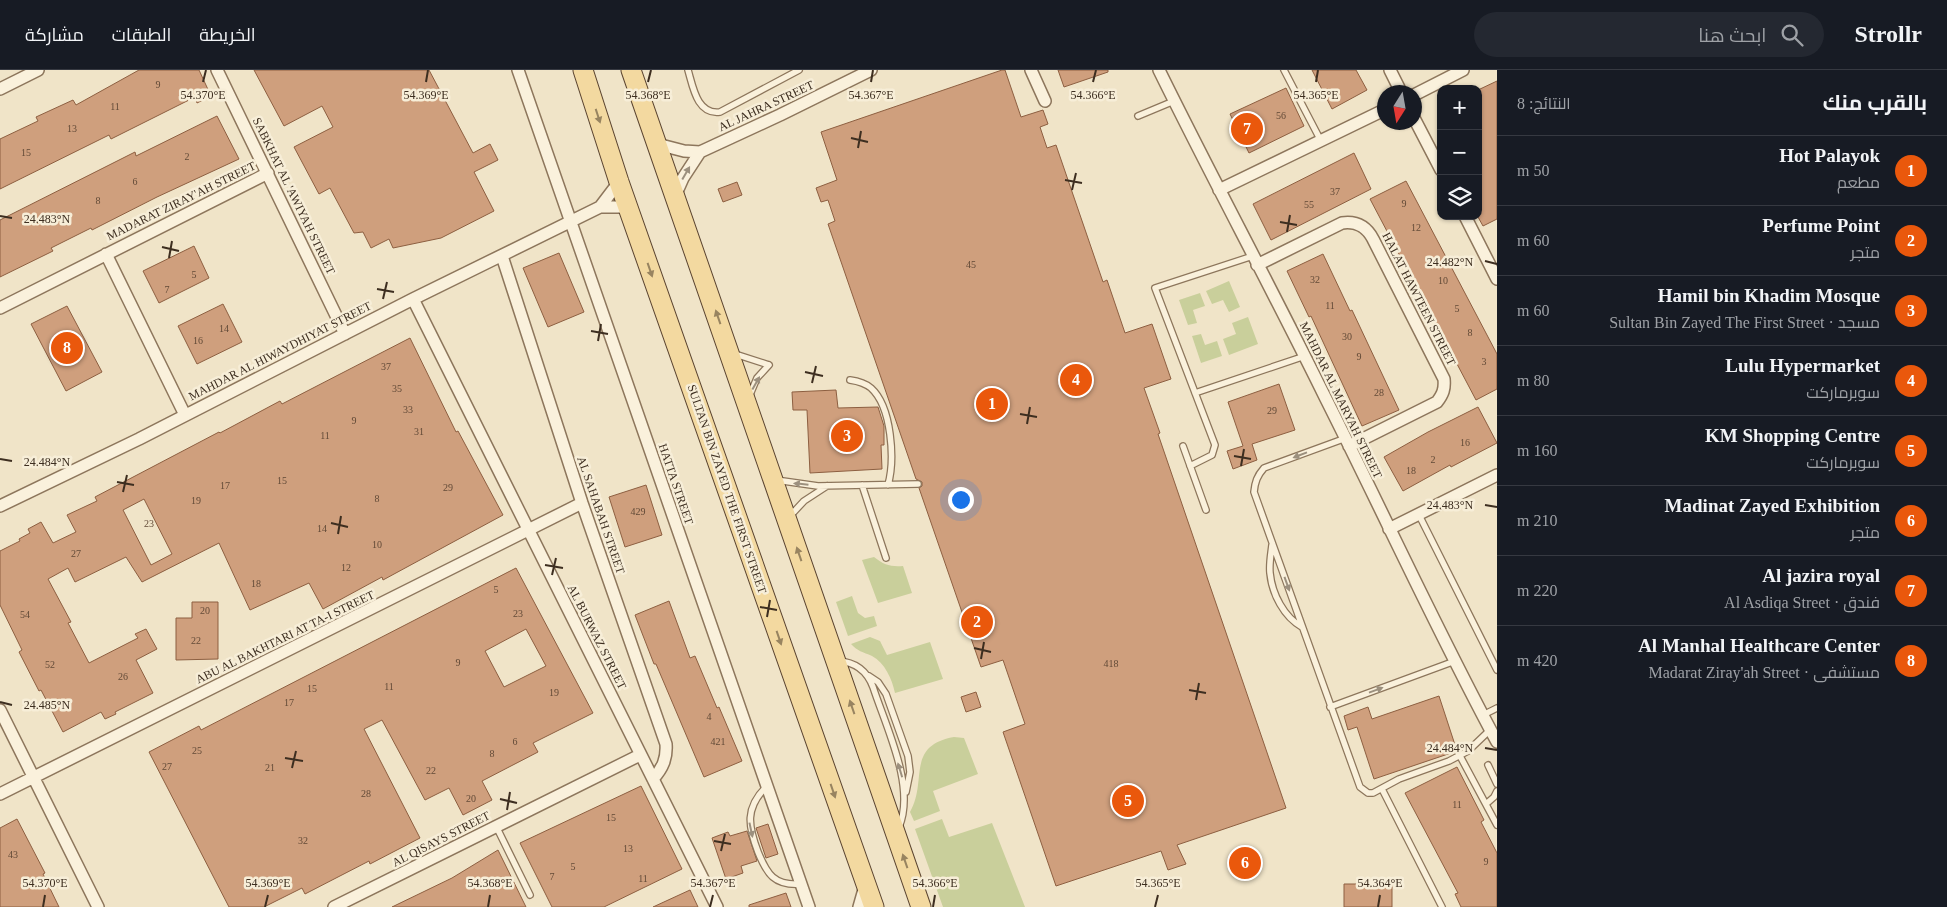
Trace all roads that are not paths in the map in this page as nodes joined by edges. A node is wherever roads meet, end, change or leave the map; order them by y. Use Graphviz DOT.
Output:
graph roads {
  1 [pos="38,70"];
  2 [pos="217,70"];
  3 [pos="518,70"];
  4 [pos="583,70"];
  5 [pos="631,70"];
  6 [pos="688,70"];
  7 [pos="800,70"];
  8 [pos="871,70"];
  9 [pos="1031,70"];
  10 [pos="1160,70"];
  11 [pos="1284,70"];
  12 [pos="1390,70"];
  13 [pos="1463,70"];
  14 [pos="21,74"];
  15 [pos="856,74"];
  16 [pos="1398,85"];
  17 [pos="0,89"];
  18 [pos="1422,91"];
  19 [pos="1045,100"];
  20 [pos="1174,101"];
  21 [pos="1377,113"];
  22 [pos="1138,116"];
  23 [pos="1420,130"];
  24 [pos="1321,141"];
  25 [pos="657,144"];
  26 [pos="700,152"];
  27 [pos="1437,162"];
  28 [pos="268,173"];
  29 [pos="619,182"];
  30 [pos="1219,190"];
  31 [pos="676,196"];
  32 [pos="600,207"];
  33 [pos="628,207"];
  34 [pos="1468,220"];
  35 [pos="570,222"];
  36 [pos="106,254"];
  37 [pos="502,256"];
  38 [pos="1255,260"];
  39 [pos="1493,260"];
  40 [pos="1497,279"];
  41 [pos="413,299"];
  42 [pos="0,308"];
  43 [pos="345,334"];
  44 [pos="730,352"];
  45 [pos="1305,356"];
  46 [pos="850,380"];
  47 [pos="1195,393"];
  48 [pos="747,402"];
  49 [pos="185,414"];
  50 [pos="1348,442"];
  51 [pos="1183,446"];
  52 [pos="1190,466"];
  53 [pos="1497,475"];
  54 [pos="774,480"];
  55 [pos="918,484"];
  56 [pos="862,485"];
  57 [pos="888,485"];
  58 [pos="829,486"];
  59 [pos="582,503"];
  60 [pos="0,506"];
  61 [pos="1206,510"];
  62 [pos="1419,515"];
  63 [pos="788,520"];
  64 [pos="1389,529"];
  65 [pos="528,531"];
  66 [pos="1272,543"];
  67 [pos="886,558"];
  68 [pos="1302,627"];
  69 [pos="1456,660"];
  70 [pos="836,661"];
  71 [pos="1497,670"];
  72 [pos="867,675"];
  73 [pos="1330,707"];
  74 [pos="1497,708"];
  75 [pos="0,710"];
  76 [pos="1483,716"];
  77 [pos="1490,730"];
  78 [pos="1497,742"];
  79 [pos="640,755"];
  80 [pos="1460,756"];
  81 [pos="1488,765"];
  82 [pos="34,777"];
  83 [pos="653,779"];
  84 [pos="1497,784"];
  85 [pos="766,787"];
  86 [pos="1382,789"];
  87 [pos="1497,791"];
  88 [pos="0,794"];
  89 [pos="905,796"];
  90 [pos="1486,804"];
  91 [pos="1497,825"];
  92 [pos="496,826"];
  93 [pos="896,834"];
  94 [pos="800,884"];
  95 [pos="866,884"];
  96 [pos="530,895"];
  97 [pos="98,907"];
  98 [pos="334,907"];
  99 [pos="717,907"];
  100 [pos="809,907"];
  101 [pos="859,907"];
  102 [pos="874,907"];
  103 [pos="921,907"];
  104 [pos="1442,907"];
  1 -- 14 [label="street"];
  2 -- 28 [label="street, SABKHAT AL 'AWIYAH STREET"];
  3 -- 35 [label="street, HATTA STREET"];
  4 -- 29 [label="main road, SULTAN BIN ZAYED THE FIRST STREET, one-way"];
  5 -- 25 [label="main road"];
  6 -- 7 [label="lane"];
  8 -- 15 [label="street, AL JAHRA STREET"];
  9 -- 19 [label="street"];
  10 -- 20 [label="street, MAHDAR AL MARYAH STREET"];
  11 -- 24 [label="lane"];
  12 -- 16 [label="street"];
  13 -- 18 [label="street"];
  14 -- 17 [label="street"];
  15 -- 26 [label="street, AL JAHRA STREET"];
  20 -- 22 [label="lane"];
  20 -- 30 [label="street, MAHDAR AL MARYAH STREET"];
  21 -- 24 [label="street"];
  23 -- 27 [label="street"];
  24 -- 30 [label="street"];
  25 -- 26 [label="street"];
  25 -- 31 [label="main road"];
  31 -- 26 [label="street, one-way"];
  28 -- 36 [label="street, MADARAT ZIRAY'AH STREET"];
  28 -- 43 [label="street, SABKHAT AL 'AWIYAH STREET"];
  29 -- 32 [label="street, MAHDAR AL HIWAYDHIYAT STREET"];
  29 -- 33 [label="main road, SULTAN BIN ZAYED THE FIRST STREET"];
  30 -- 38 [label="street, MAHDAR AL MARYAH STREET"];
  44 -- 31 [label="main road, one-way"];
  32 -- 33 [label="street, MAHDAR AL HIWAYDHIYAT STREET"];
  32 -- 35 [label="street, MAHDAR AL HIWAYDHIYAT STREET"];
  33 -- 95 [label="main road, SULTAN BIN ZAYED THE FIRST STREET, one-way"];
  34 -- 39 [label="street"];
  35 -- 37 [label="street, MAHDAR AL HIWAYDHIYAT STREET"];
  35 -- 85 [label="street, HATTA STREET"];
  36 -- 42 [label="street, MADARAT ZIRAY'AH STREET"];
  36 -- 49 [label="street, MADARAT ZIRAY'AH STREET"];
  37 -- 41 [label="street, MAHDAR AL HIWAYDHIYAT STREET"];
  37 -- 59 [label="street, AL SAHABAH STREET"];
  38 -- 45 [label="street, MAHDAR AL MARYAH STREET"];
  38 -- 47 [label="lane"];
  38 -- 50 [label="street, HALAT HAWTEEN STREET"];
  39 -- 40 [label="street"];
  41 -- 43 [label="street, MAHDAR AL HIWAYDHIYAT STREET"];
  41 -- 65 [label="street, AL BURWAZ STREET"];
  43 -- 49 [label="street, MAHDAR AL HIWAYDHIYAT STREET"];
  44 -- 48 [label="main road"];
  48 -- 44 [label="lane, one-way"];
  45 -- 47 [label="lane"];
  45 -- 50 [label="street, MAHDAR AL MARYAH STREET"];
  46 -- 57 [label="lane"];
  47 -- 52 [label="lane"];
  48 -- 54 [label="main road"];
  49 -- 60 [label="street, MAHDAR AL HIWAYDHIYAT STREET"];
  50 -- 64 [label="street, MAHDAR AL MARYAH STREET"];
  50 -- 66 [label="lane, one-way"];
  51 -- 52 [label="lane"];
  52 -- 61 [label="lane"];
  53 -- 62 [label="street"];
  58 -- 54 [label="lane, one-way"];
  54 -- 63 [label="main road"];
  55 -- 57 [label="lane"];
  56 -- 57 [label="lane"];
  56 -- 58 [label="lane"];
  56 -- 67 [label="lane"];
  58 -- 63 [label="lane"];
  59 -- 65 [label="street, ABU AL BAKHTARI AT TA-I STREET"];
  59 -- 83 [label="street, AL SAHABAH STREET"];
  62 -- 64 [label="street"];
  62 -- 71 [label="lane"];
  70 -- 63 [label="main road, one-way"];
  64 -- 69 [label="street, MAHDAR AL MARYAH STREET"];
  65 -- 79 [label="street, AL BURWAZ STREET"];
  65 -- 82 [label="street, ABU AL BAKHTARI AT TA-I STREET"];
  66 -- 68 [label="lane, one-way"];
  66 -- 68 [label="lane"];
  68 -- 73 [label="lane"];
  73 -- 69 [label="lane, one-way"];
  69 -- 76 [label="street, MAHDAR AL MARYAH STREET"];
  70 -- 72 [label="lane"];
  93 -- 70 [label="main road, one-way"];
  89 -- 72 [label="lane, one-way"];
  72 -- 89 [label="lane"];
  73 -- 86 [label="lane"];
  74 -- 76 [label="lane"];
  75 -- 82 [label="street"];
  76 -- 77 [label="street, MAHDAR AL MARYAH STREET"];
  77 -- 78 [label="street, MAHDAR AL MARYAH STREET"];
  77 -- 80 [label="lane"];
  79 -- 83 [label="street, AL BURWAZ STREET"];
  79 -- 92 [label="street, AL QISAYS STREET"];
  80 -- 86 [label="lane"];
  80 -- 90 [label="lane"];
  81 -- 84 [label="lane"];
  82 -- 88 [label="street, ABU AL BAKHTARI AT TA-I STREET"];
  82 -- 97 [label="street"];
  83 -- 99 [label="street, AL BURWAZ STREET"];
  85 -- 94 [label="street, HATTA STREET"];
  85 -- 94 [label="lane, one-way"];
  86 -- 104 [label="lane"];
  87 -- 90 [label="lane"];
  89 -- 93 [label="lane"];
  90 -- 91 [label="lane"];
  92 -- 96 [label="lane"];
  92 -- 98 [label="street, AL QISAYS STREET"];
  103 -- 93 [label="main road, one-way"];
  94 -- 100 [label="street, HATTA STREET"];
  95 -- 101 [label="street"];
  95 -- 102 [label="main road, SULTAN BIN ZAYED THE FIRST STREET"];
}
